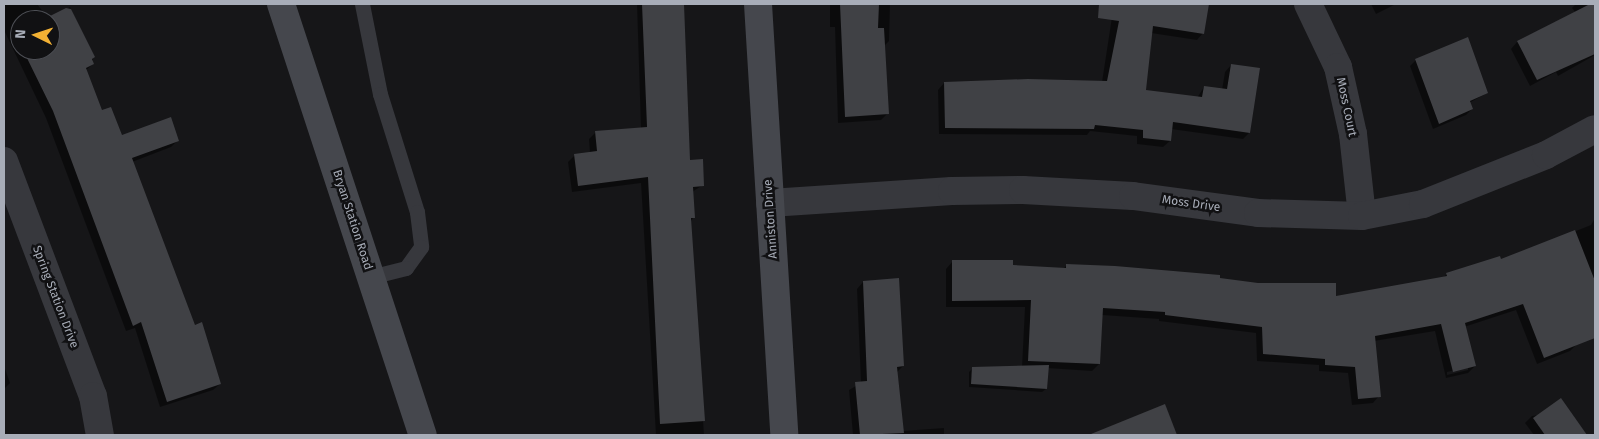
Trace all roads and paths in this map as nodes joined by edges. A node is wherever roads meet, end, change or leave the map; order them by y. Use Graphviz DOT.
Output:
graph roads {
  1 [pos="281,4"];
  2 [pos="362,4"];
  3 [pos="758,4"];
  4 [pos="1308,4"];
  5 [pos="1595,129"];
  6 [pos="4,161"];
  7 [pos="770,203"];
  8 [pos="12,211"];
  9 [pos="1362,216"];
  10 [pos="371,277"];
  11 [pos="100,435"];
  12 [pos="423,435"];
  13 [pos="784,435"];
  1 -- 10 [label="main road, Bryan Station Road"];
  2 -- 10 [label="lane"];
  3 -- 7 [label="main road, Anniston Drive"];
  4 -- 9 [label="street, Moss Court"];
  5 -- 9 [label="street, Moss Drive"];
  6 -- 8 [label="street, Spring Station Drive"];
  7 -- 9 [label="street, Moss Drive"];
  7 -- 13 [label="main road, Anniston Drive"];
  8 -- 11 [label="street, Spring Station Drive"];
  10 -- 12 [label="main road, Bryan Station Road"];
}
